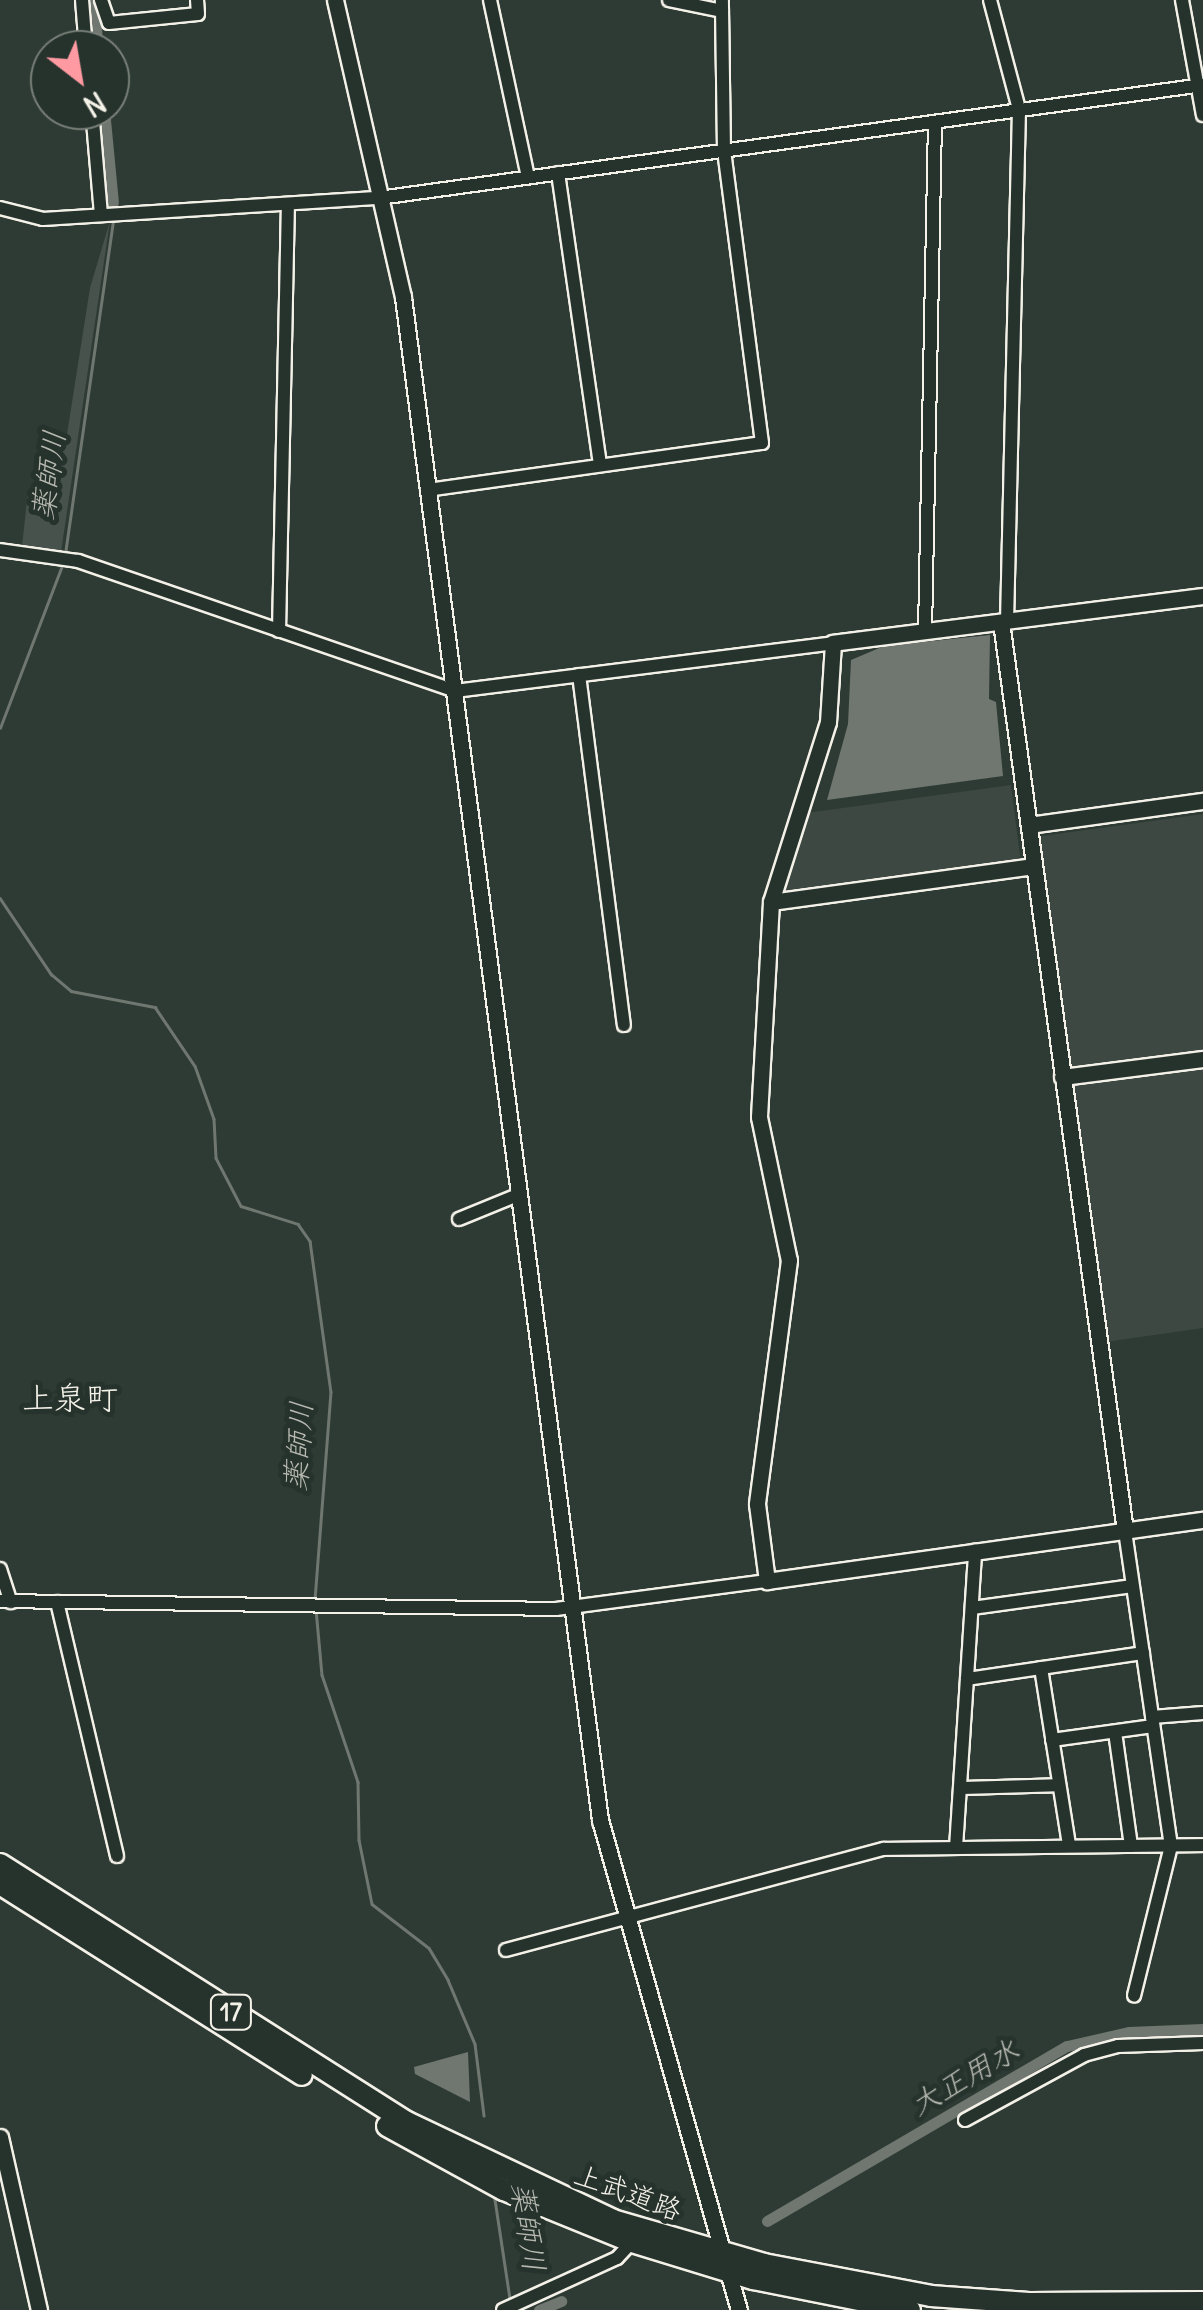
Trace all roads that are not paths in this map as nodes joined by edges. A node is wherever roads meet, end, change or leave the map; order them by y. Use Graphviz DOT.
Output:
graph roads {
  1 [pos="82,0"];
  2 [pos="101,0"];
  3 [pos="197,0"];
  4 [pos="335,0"];
  5 [pos="490,0"];
  6 [pos="669,0"];
  7 [pos="990,0"];
  8 [pos="1182,0"];
  9 [pos="722,6"];
  10 [pos="84,30"];
  11 [pos="1201,85"];
  12 [pos="1018,109"];
  13 [pos="1203,115"];
  14 [pos="935,122"];
  15 [pos="94,130"];
  16 [pos="724,151"];
  17 [pos="558,173"];
  18 [pos="528,177"];
  19 [pos="380,198"];
  20 [pos="288,205"];
  21 [pos="0,208"];
  22 [pos="101,214"];
  23 [pos="600,465"];
  24 [pos="427,490"];
  25 [pos="0,550"];
  26 [pos="1203,596"];
  27 [pos="1004,622"];
  28 [pos="279,632"];
  29 [pos="925,632"];
  30 [pos="833,643"];
  31 [pos="579,675"];
  32 [pos="455,690"];
  33 [pos="1203,801"];
  34 [pos="1028,825"];
  35 [pos="1034,866"];
  36 [pos="771,902"];
  37 [pos="624,1025"];
  38 [pos="1203,1059"];
  39 [pos="1062,1077"];
  40 [pos="520,1194"];
  41 [pos="459,1219"];
  42 [pos="1203,1520"];
  43 [pos="1125,1531"];
  44 [pos="976,1551"];
  45 [pos="0,1569"];
  46 [pos="766,1581"];
  47 [pos="1133,1586"];
  48 [pos="5,1602"];
  49 [pos="58,1602"];
  50 [pos="576,1607"];
  51 [pos="972,1608"];
  52 [pos="1143,1653"];
  53 [pos="1040,1668"];
  54 [pos="967,1679"];
  55 [pos="1203,1713"];
  56 [pos="1153,1722"];
  57 [pos="1115,1732"];
  58 [pos="1052,1740"];
  59 [pos="1059,1785"];
  60 [pos="960,1788"];
  61 [pos="1203,1845"];
  62 [pos="1069,1846"];
  63 [pos="1131,1846"];
  64 [pos="1171,1846"];
  65 [pos="956,1848"];
  66 [pos="118,1856"];
  67 [pos="0,1864"];
  68 [pos="0,1884"];
  69 [pos="625,1918"];
  70 [pos="506,1950"];
  71 [pos="1134,1996"];
  72 [pos="1203,2043"];
  73 [pos="965,2120"];
  74 [pos="0,2137"];
  75 [pos="466,2162"];
  76 [pos="504,2181"];
  77 [pos="632,2242"];
  78 [pos="719,2252"];
  79 [pos="727,2272"];
  80 [pos="1203,2302"];
  81 [pos="508,2308"];
  82 [pos="39,2310"];
  83 [pos="739,2310"];
  84 [pos="910,2310"];
  1 -- 10 [label="street"];
  2 -- 3 [label="street"];
  4 -- 19 [label="street"];
  5 -- 18 [label="street"];
  6 -- 9 [label="street"];
  7 -- 12 [label="street"];
  8 -- 11 [label="street"];
  9 -- 16 [label="street"];
  11 -- 12 [label="street"];
  11 -- 13 [label="street"];
  12 -- 14 [label="street"];
  12 -- 27 [label="street"];
  14 -- 16 [label="street"];
  14 -- 29 [label="street"];
  15 -- 22 [label="street"];
  16 -- 17 [label="street"];
  16 -- 23 [label="street"];
  17 -- 18 [label="street"];
  17 -- 23 [label="street"];
  18 -- 19 [label="street"];
  19 -- 20 [label="street"];
  19 -- 24 [label="street"];
  20 -- 22 [label="street"];
  20 -- 28 [label="street"];
  21 -- 22 [label="street"];
  23 -- 24 [label="street"];
  24 -- 32 [label="street"];
  25 -- 28 [label="street"];
  26 -- 27 [label="street"];
  27 -- 29 [label="street"];
  27 -- 34 [label="street"];
  28 -- 32 [label="street"];
  29 -- 30 [label="street"];
  30 -- 31 [label="street"];
  30 -- 36 [label="street"];
  31 -- 32 [label="street"];
  31 -- 37 [label="street"];
  32 -- 40 [label="street"];
  33 -- 34 [label="street"];
  34 -- 35 [label="street"];
  35 -- 36 [label="street"];
  35 -- 39 [label="street"];
  36 -- 46 [label="street"];
  38 -- 39 [label="street"];
  39 -- 43 [label="street"];
  40 -- 41 [label="street"];
  40 -- 50 [label="street"];
  42 -- 43 [label="street"];
  43 -- 44 [label="street"];
  43 -- 47 [label="street"];
  44 -- 46 [label="street"];
  44 -- 51 [label="street"];
  45 -- 48 [label="street"];
  46 -- 50 [label="street"];
  47 -- 51 [label="street"];
  47 -- 52 [label="street"];
  48 -- 49 [label="street"];
  49 -- 50 [label="street"];
  49 -- 66 [label="street"];
  50 -- 69 [label="street"];
  51 -- 54 [label="street"];
  52 -- 53 [label="street"];
  52 -- 56 [label="street"];
  53 -- 54 [label="street"];
  53 -- 58 [label="street"];
  54 -- 60 [label="street"];
  55 -- 56 [label="street"];
  56 -- 57 [label="street"];
  56 -- 64 [label="street"];
  57 -- 58 [label="street"];
  57 -- 63 [label="street"];
  58 -- 59 [label="street"];
  59 -- 60 [label="street"];
  59 -- 62 [label="street"];
  60 -- 65 [label="street"];
  61 -- 64 [label="street"];
  62 -- 63 [label="street"];
  62 -- 65 [label="street"];
  63 -- 64 [label="street"];
  64 -- 71 [label="street"];
  65 -- 69 [label="street"];
  67 -- 75 [label="highway, 上武道路 / 17"];
  68 -- 75 [label="highway, 上武道路 / 17"];
  69 -- 70 [label="street"];
  69 -- 78 [label="street"];
  72 -- 73 [label="street"];
  74 -- 82 [label="street"];
  75 -- 76 [label="highway, 上武道路 / 17"];
  76 -- 77 [label="highway, 上武道路 / 17"];
  76 -- 78 [label="highway, 上武道路 / 17"];
  77 -- 79 [label="highway, 上武道路 / 17"];
  77 -- 81 [label="street"];
  78 -- 79 [label="street"];
  78 -- 80 [label="highway, 上武道路 / 17"];
  79 -- 83 [label="street"];
  79 -- 84 [label="highway, 上武道路 / 17"];
}
